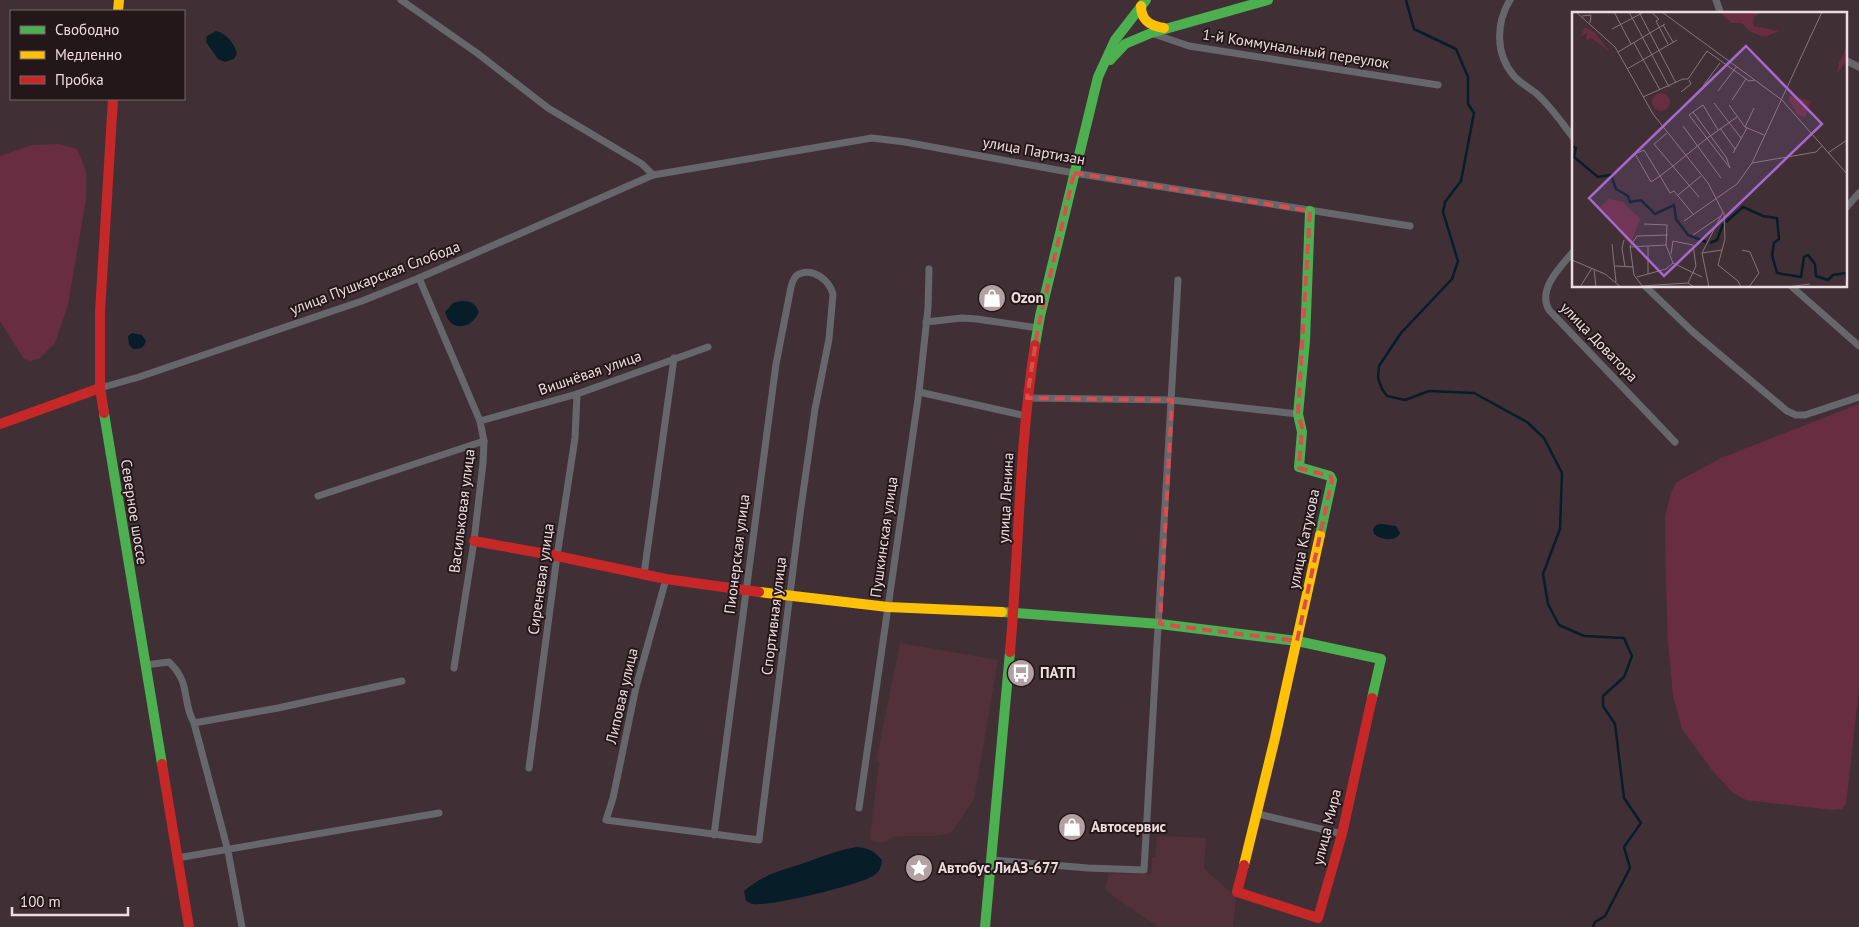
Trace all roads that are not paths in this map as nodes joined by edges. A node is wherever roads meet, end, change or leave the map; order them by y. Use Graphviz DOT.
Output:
graph roads {
  1 [pos="401,0"];
  2 [pos="1268,0"];
  3 [pos="1510,0"];
  4 [pos="1716,0"];
  5 [pos="1143,3"];
  6 [pos="1720,12"];
  7 [pos="1169,28"];
  8 [pos="1150,33"];
  9 [pos="1846,60"];
  10 [pos="1859,67"];
  11 [pos="1098,77"];
  12 [pos="1438,85"];
  13 [pos="113,100"];
  14 [pos="1572,136"];
  15 [pos="1074,173"];
  16 [pos="653,175"];
  17 [pos="1859,193"];
  18 [pos="1846,208"];
  19 [pos="1310,211"];
  20 [pos="1410,226"];
  21 [pos="1572,253"];
  22 [pos="929,269"];
  23 [pos="419,278"];
  24 [pos="794,278"];
  25 [pos="1178,280"];
  26 [pos="1647,288"];
  27 [pos="1793,288"];
  28 [pos="926,322"];
  29 [pos="1038,328"];
  30 [pos="1859,346"];
  31 [pos="708,347"];
  32 [pos="674,358"];
  33 [pos="100,388"];
  34 [pos="919,392"];
  35 [pos="577,394"];
  36 [pos="1859,397"];
  37 [pos="1027,398"];
  38 [pos="1172,400"];
  39 [pos="1298,414"];
  40 [pos="1026,416"];
  41 [pos="480,420"];
  42 [pos="0,424"];
  43 [pos="484,441"];
  44 [pos="1676,442"];
  45 [pos="318,496"];
  46 [pos="474,541"];
  47 [pos="558,556"];
  48 [pos="644,574"];
  49 [pos="666,579"];
  50 [pos="746,590"];
  51 [pos="790,597"];
  52 [pos="888,607"];
  53 [pos="1014,613"];
  54 [pos="1160,624"];
  55 [pos="1297,641"];
  56 [pos="145,665"];
  57 [pos="454,668"];
  58 [pos="402,681"];
  59 [pos="194,723"];
  60 [pos="529,768"];
  61 [pos="859,808"];
  62 [pos="440,813"];
  63 [pos="1258,814"];
  64 [pos="606,820"];
  65 [pos="714,834"];
  66 [pos="1342,834"];
  67 [pos="228,851"];
  68 [pos="177,858"];
  69 [pos="993,860"];
  70 [pos="1237,892"];
  71 [pos="189,927"];
  72 [pos="242,927"];
  73 [pos="986,927"];
  1 -- 16 [label="street"];
  2 -- 7 [label="street"];
  3 -- 14 [label="street"];
  4 -- 6 [label="street"];
  5 -- 7 [label="street"];
  5 -- 11 [label="street"];
  7 -- 8 [label="street"];
  8 -- 11 [label="street"];
  8 -- 12 [label="street, 1-й Коммунальный переулок"];
  9 -- 10 [label="street"];
  11 -- 15 [label="street, улица Ленина"];
  13 -- 33 [label="street, Северное шоссе"];
  15 -- 16 [label="street, улица Партизан"];
  15 -- 19 [label="street, улица Партизан"];
  15 -- 29 [label="street, улица Ленина"];
  16 -- 23 [label="street, улица Пушкарская Слобода"];
  17 -- 18 [label="street"];
  19 -- 20 [label="street, улица Партизан"];
  19 -- 39 [label="street, улица Катукова"];
  21 -- 44 [label="street, улица Доватора"];
  22 -- 28 [label="street, Пушкинская улица"];
  23 -- 33 [label="street, улица Пушкарская Слобода"];
  23 -- 41 [label="street, Васильковая улица"];
  24 -- 50 [label="street, Пионерская улица"];
  24 -- 51 [label="street, Спортивная улица"];
  25 -- 38 [label="street"];
  26 -- 36 [label="street"];
  27 -- 30 [label="street"];
  28 -- 29 [label="street"];
  28 -- 34 [label="street, Пушкинская улица"];
  29 -- 37 [label="street, улица Ленина"];
  31 -- 32 [label="street, Вишнёвая улица"];
  32 -- 35 [label="street, Вишнёвая улица"];
  32 -- 48 [label="street"];
  33 -- 42 [label="street"];
  33 -- 56 [label="street, Северное шоссе"];
  34 -- 40 [label="street"];
  34 -- 52 [label="street, Пушкинская улица"];
  35 -- 41 [label="street, Вишнёвая улица"];
  35 -- 47 [label="street, Сиреневая улица"];
  37 -- 38 [label="street"];
  37 -- 40 [label="street, улица Ленина"];
  38 -- 39 [label="street"];
  38 -- 54 [label="street"];
  39 -- 55 [label="street, улица Катукова"];
  40 -- 53 [label="street, улица Ленина"];
  41 -- 43 [label="street, Васильковая улица"];
  43 -- 45 [label="street"];
  43 -- 46 [label="street, Васильковая улица"];
  46 -- 47 [label="street"];
  46 -- 57 [label="street, Васильковая улица"];
  47 -- 48 [label="street"];
  47 -- 60 [label="street, Сиреневая улица"];
  48 -- 49 [label="street"];
  49 -- 50 [label="street"];
  49 -- 64 [label="street, Липовая улица"];
  50 -- 51 [label="street"];
  50 -- 65 [label="street, Пионерская улица"];
  51 -- 52 [label="street"];
  51 -- 65 [label="street, Спортивная улица"];
  52 -- 53 [label="street"];
  52 -- 61 [label="street, Пушкинская улица"];
  53 -- 54 [label="street"];
  53 -- 69 [label="street, улица Ленина"];
  54 -- 55 [label="street"];
  54 -- 69 [label="street"];
  55 -- 63 [label="street, улица Катукова"];
  55 -- 66 [label="street, улица Мира"];
  56 -- 59 [label="street"];
  56 -- 68 [label="street, Северное шоссе"];
  58 -- 59 [label="street"];
  59 -- 67 [label="street"];
  62 -- 67 [label="street"];
  63 -- 66 [label="street"];
  63 -- 70 [label="street, улица Катукова"];
  64 -- 65 [label="street, Спортивная улица"];
  66 -- 70 [label="street, улица Мира"];
  67 -- 68 [label="street"];
  67 -- 72 [label="street"];
  68 -- 71 [label="street, Северное шоссе"];
  69 -- 73 [label="street, улица Ленина"];
}
